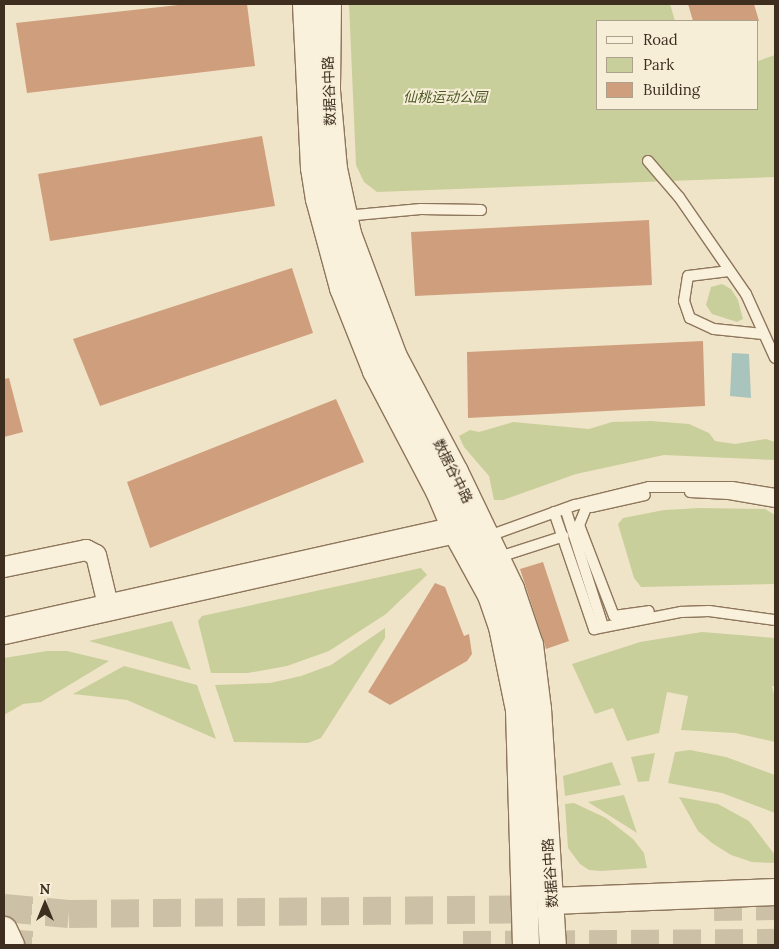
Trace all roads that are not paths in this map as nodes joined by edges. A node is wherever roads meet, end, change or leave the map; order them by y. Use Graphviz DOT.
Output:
graph roads {
  1 [pos="306,4"];
  2 [pos="328,4"];
  3 [pos="648,161"];
  4 [pos="481,210"];
  5 [pos="344,216"];
  6 [pos="729,271"];
  7 [pos="763,334"];
  8 [pos="775,358"];
  9 [pos="775,494"];
  10 [pos="775,502"];
  11 [pos="586,508"];
  12 [pos="568,514"];
  13 [pos="555,515"];
  14 [pos="564,536"];
  15 [pos="479,538"];
  16 [pos="4,567"];
  17 [pos="109,608"];
  18 [pos="775,615"];
  19 [pos="775,620"];
  20 [pos="603,626"];
  21 [pos="4,631"];
  22 [pos="775,892"];
  23 [pos="552,901"];
  24 [pos="4,930"];
  25 [pos="10,945"];
  26 [pos="526,945"];
  27 [pos="553,945"];
  1 -- 15 [label="street, 数据谷中路"];
  2 -- 5 [label="street, 数据谷中路"];
  3 -- 6 [label="lane"];
  4 -- 5 [label="lane"];
  5 -- 15 [label="street, 数据谷中路"];
  6 -- 7 [label="lane"];
  6 -- 7 [label="lane"];
  7 -- 8 [label="lane"];
  9 -- 13 [label="lane"];
  10 -- 11 [label="lane"];
  11 -- 12 [label="lane"];
  11 -- 18 [label="lane"];
  12 -- 13 [label="lane"];
  12 -- 20 [label="lane"];
  13 -- 14 [label="lane"];
  13 -- 15 [label="lane"];
  14 -- 15 [label="lane"];
  14 -- 20 [label="lane"];
  15 -- 17 [label="street"];
  15 -- 23 [label="street, 数据谷中路"];
  15 -- 26 [label="street, 数据谷中路"];
  16 -- 17 [label="street"];
  17 -- 21 [label="street"];
  19 -- 20 [label="lane"];
  22 -- 23 [label="street"];
  23 -- 27 [label="street, 数据谷中路"];
  24 -- 25 [label="street"];
}
